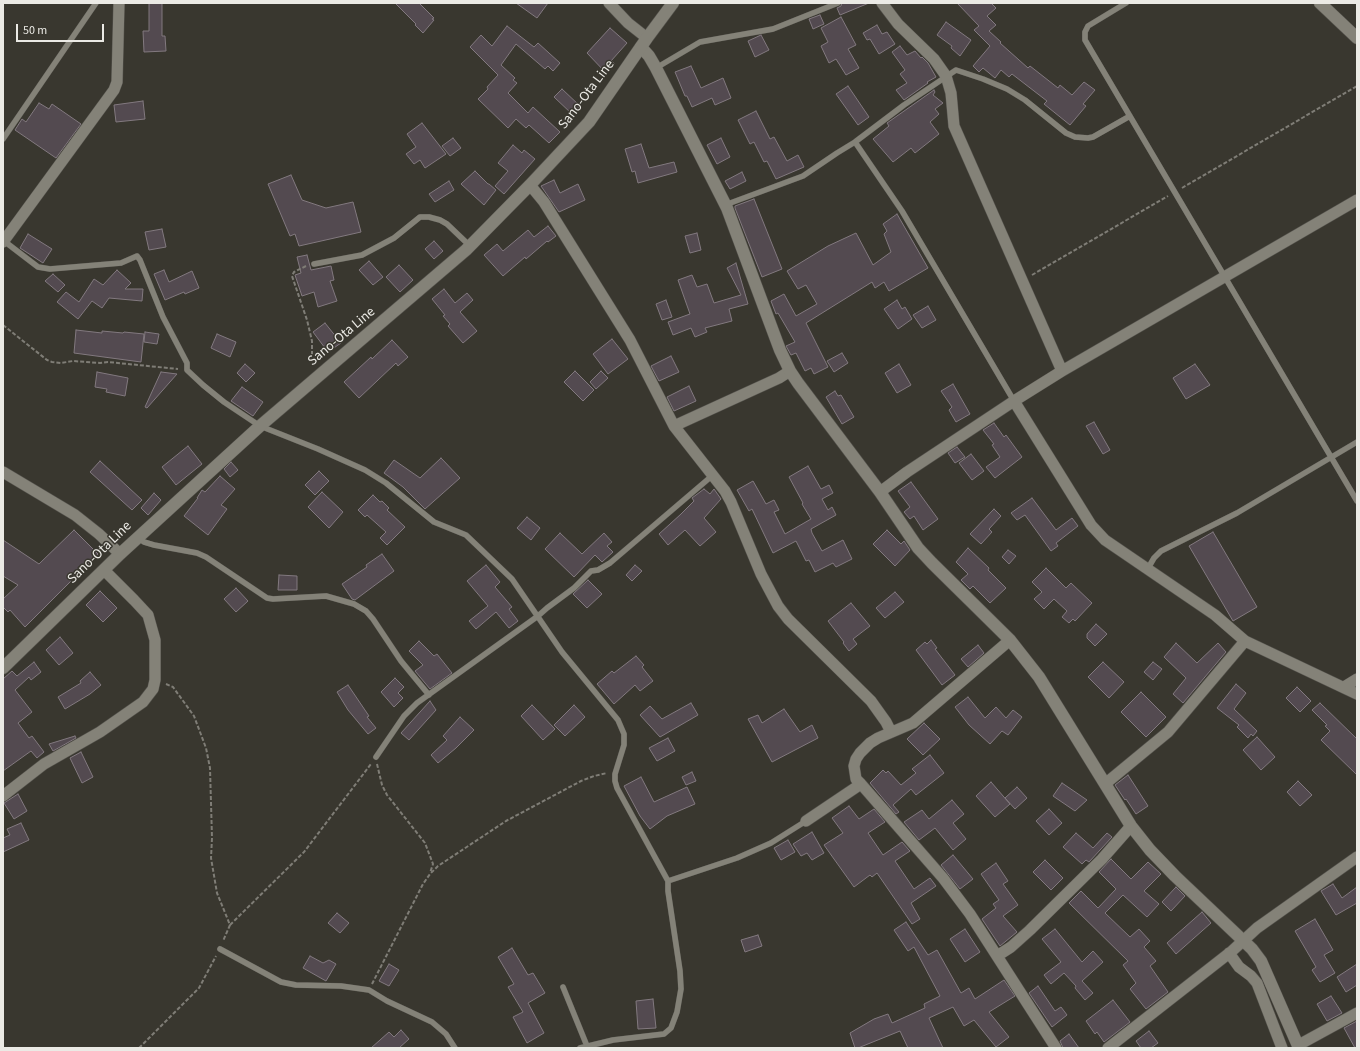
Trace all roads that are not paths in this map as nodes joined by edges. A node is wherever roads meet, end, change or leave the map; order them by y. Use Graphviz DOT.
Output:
graph roads {
  1 [pos="96,3"];
  2 [pos="119,3"];
  3 [pos="609,3"];
  4 [pos="673,3"];
  5 [pos="838,3"];
  6 [pos="882,3"];
  7 [pos="1126,3"];
  8 [pos="1320,3"];
  9 [pos="1357,38"];
  10 [pos="644,43"];
  11 [pos="656,68"];
  12 [pos="946,76"];
  13 [pos="1130,116"];
  14 [pos="3,139"];
  15 [pos="855,142"];
  16 [pos="530,185"];
  17 [pos="1357,200"];
  18 [pos="725,205"];
  19 [pos="4,241"];
  20 [pos="470,246"];
  21 [pos="314,264"];
  22 [pos="1225,277"];
  23 [pos="790,371"];
  24 [pos="1062,371"];
  25 [pos="1014,401"];
  26 [pos="260,426"];
  27 [pos="674,426"];
  28 [pos="1357,442"];
  29 [pos="1332,457"];
  30 [pos="3,472"];
  31 [pos="713,475"];
  32 [pos="880,492"];
  33 [pos="1357,502"];
  34 [pos="138,538"];
  35 [pos="120,554"];
  36 [pos="104,570"];
  37 [pos="1147,570"];
  38 [pos="538,616"];
  39 [pos="1010,640"];
  40 [pos="1245,641"];
  41 [pos="3,668"];
  42 [pos="1357,679"];
  43 [pos="1344,687"];
  44 [pos="429,694"];
  45 [pos="1357,694"];
  46 [pos="891,732"];
  47 [pos="376,757"];
  48 [pos="861,784"];
  49 [pos="1105,784"];
  50 [pos="3,796"];
  51 [pos="806,821"];
  52 [pos="1131,826"];
  53 [pos="1357,857"];
  54 [pos="668,881"];
  55 [pos="1243,940"];
  56 [pos="220,949"];
  57 [pos="1229,953"];
  58 [pos="997,956"];
  59 [pos="563,987"];
  60 [pos="1357,1014"];
  61 [pos="1302,1045"];
  62 [pos="588,1046"];
  63 [pos="455,1048"];
  64 [pos="580,1048"];
  65 [pos="1056,1048"];
  66 [pos="1108,1048"];
  67 [pos="1282,1048"];
  1 -- 14 [label="lane"];
  2 -- 19 [label="street"];
  3 -- 10 [label="street"];
  4 -- 10 [label="street, Sano-Ota Line"];
  5 -- 11 [label="lane"];
  6 -- 12 [label="street"];
  7 -- 13 [label="lane"];
  8 -- 9 [label="street"];
  10 -- 11 [label="street"];
  10 -- 16 [label="street, Sano-Ota Line"];
  11 -- 18 [label="street"];
  12 -- 13 [label="lane"];
  12 -- 15 [label="lane"];
  12 -- 24 [label="street"];
  13 -- 22 [label="lane"];
  15 -- 18 [label="lane"];
  15 -- 25 [label="lane"];
  16 -- 20 [label="street, Sano-Ota Line"];
  16 -- 27 [label="street"];
  17 -- 22 [label="street"];
  18 -- 23 [label="street"];
  19 -- 26 [label="lane"];
  20 -- 21 [label="lane"];
  20 -- 26 [label="street, Sano-Ota Line"];
  22 -- 24 [label="street"];
  22 -- 29 [label="lane"];
  23 -- 27 [label="street"];
  23 -- 32 [label="street"];
  24 -- 25 [label="street"];
  25 -- 32 [label="street"];
  25 -- 37 [label="street"];
  26 -- 34 [label="street, Sano-Ota Line"];
  26 -- 38 [label="lane"];
  27 -- 31 [label="street"];
  28 -- 29 [label="lane"];
  29 -- 33 [label="lane"];
  29 -- 37 [label="lane"];
  30 -- 35 [label="street"];
  31 -- 38 [label="lane"];
  31 -- 46 [label="street"];
  32 -- 39 [label="street"];
  34 -- 35 [label="street, Sano-Ota Line"];
  34 -- 44 [label="lane"];
  35 -- 36 [label="street, Sano-Ota Line"];
  36 -- 41 [label="street, Sano-Ota Line"];
  36 -- 50 [label="street"];
  37 -- 40 [label="street"];
  38 -- 44 [label="lane"];
  38 -- 54 [label="lane"];
  39 -- 46 [label="street"];
  39 -- 49 [label="street"];
  40 -- 43 [label="street"];
  40 -- 49 [label="street"];
  42 -- 43 [label="street"];
  43 -- 45 [label="street"];
  44 -- 47 [label="lane"];
  46 -- 48 [label="street"];
  48 -- 51 [label="street"];
  48 -- 58 [label="street"];
  49 -- 52 [label="street"];
  51 -- 54 [label="lane"];
  52 -- 55 [label="street"];
  52 -- 58 [label="street"];
  53 -- 55 [label="street"];
  54 -- 62 [label="lane"];
  55 -- 57 [label="street"];
  55 -- 61 [label="street"];
  56 -- 63 [label="lane"];
  57 -- 66 [label="street"];
  57 -- 67 [label="street"];
  58 -- 65 [label="street"];
  59 -- 62 [label="lane"];
  60 -- 61 [label="street"];
  62 -- 64 [label="lane"];
}
